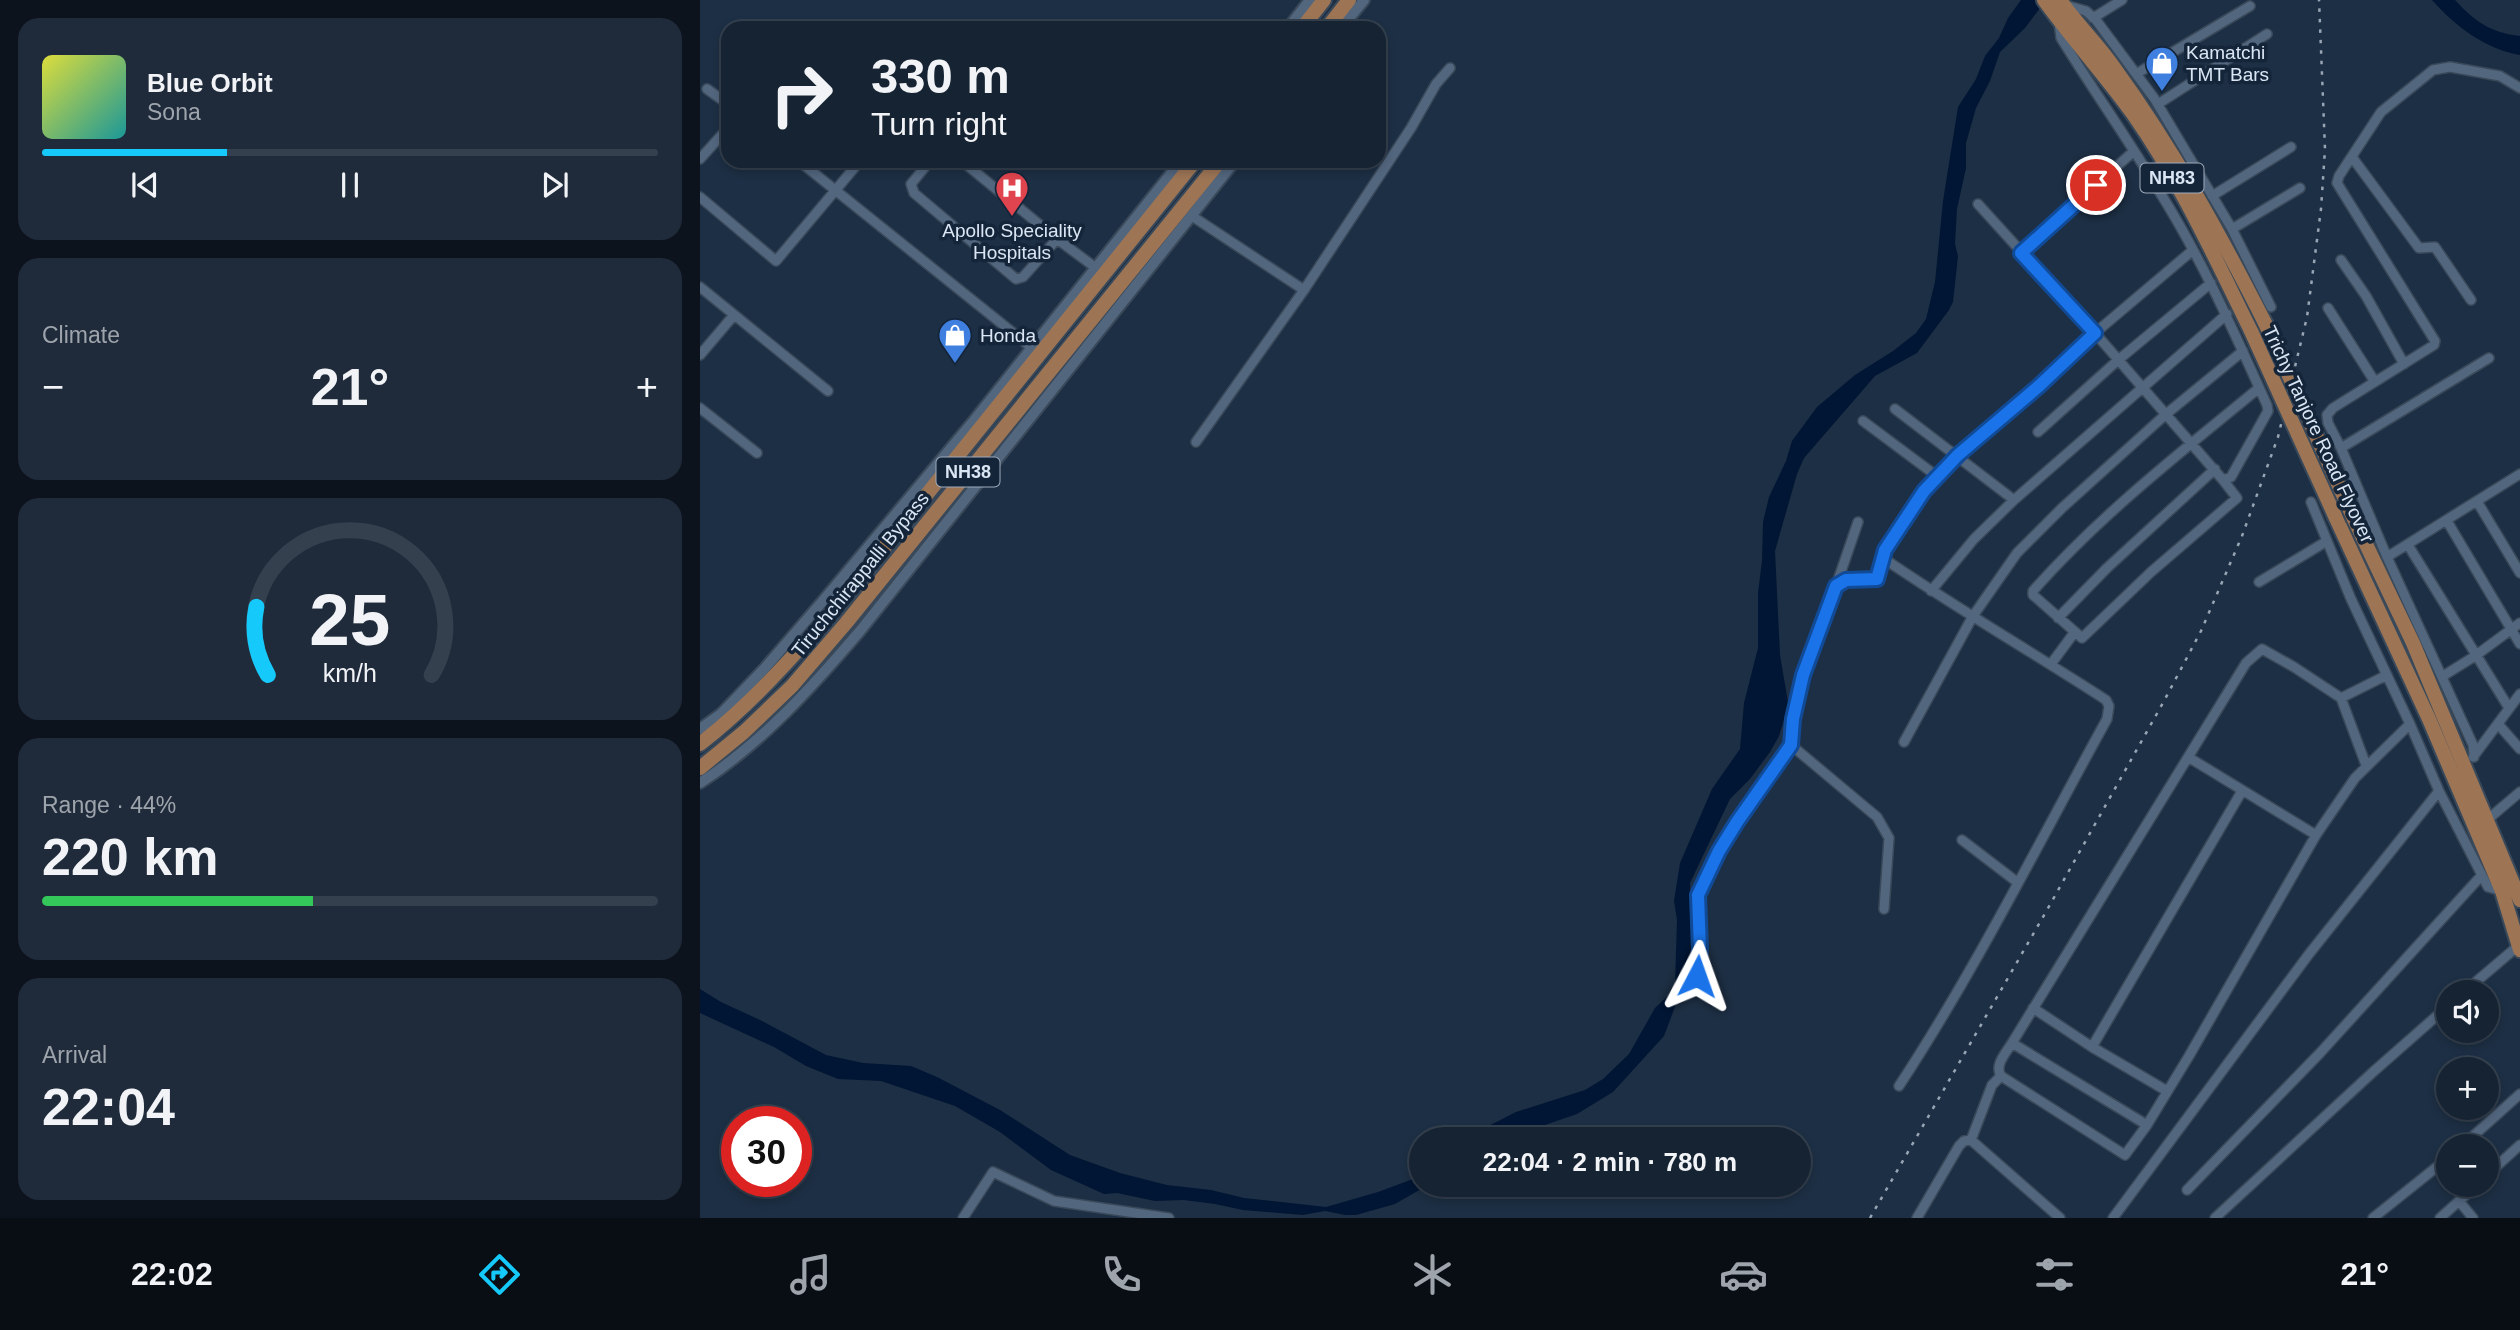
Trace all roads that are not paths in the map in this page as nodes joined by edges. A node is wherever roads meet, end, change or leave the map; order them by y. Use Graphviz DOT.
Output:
graph roads {
  1 [pos="1310,0"];
  2 [pos="1324,0"];
  3 [pos="1349,0"];
  4 [pos="1364,0"];
  5 [pos="2122,0"];
  6 [pos="2056,6"];
  7 [pos="2250,6"];
  8 [pos="1294,21"];
  9 [pos="1307,21"];
  10 [pos="1332,21"];
  11 [pos="1348,21"];
  12 [pos="2083,28"];
  13 [pos="2267,34"];
  14 [pos="1450,68"];
  15 [pos="2136,74"];
  16 [pos="2520,88"];
  17 [pos="708,89"];
  18 [pos="721,99"];
  19 [pos="2158,104"];
  20 [pos="721,136"];
  21 [pos="2291,147"];
  22 [pos="2134,151"];
  23 [pos="2351,157"];
  24 [pos="700,159"];
  25 [pos="1386,166"];
  26 [pos="808,168"];
  27 [pos="854,168"];
  28 [pos="924,168"];
  29 [pos="971,168"];
  30 [pos="1175,168"];
  31 [pos="1189,168"];
  32 [pos="1214,168"];
  33 [pos="1230,168"];
  34 [pos="1385,168"];
  35 [pos="2300,188"];
  36 [pos="836,191"];
  37 [pos="2212,196"];
  38 [pos="700,197"];
  39 [pos="1978,204"];
  40 [pos="1192,216"];
  41 [pos="2232,229"];
  42 [pos="1057,239"];
  43 [pos="2193,250"];
  44 [pos="2021,253"];
  45 [pos="2341,260"];
  46 [pos="1096,268"];
  47 [pos="2211,283"];
  48 [pos="700,287"];
  49 [pos="1304,290"];
  50 [pos="2471,300"];
  51 [pos="2271,307"];
  52 [pos="2328,308"];
  53 [pos="2227,314"];
  54 [pos="734,315"];
  55 [pos="2095,333"];
  56 [pos="1032,348"];
  57 [pos="2243,351"];
  58 [pos="700,355"];
  59 [pos="2489,358"];
  60 [pos="2117,361"];
  61 [pos="2404,364"];
  62 [pos="2375,382"];
  63 [pos="2142,388"];
  64 [pos="2259,388"];
  65 [pos="828,391"];
  66 [pos="700,408"];
  67 [pos="1895,408"];
  68 [pos="2165,415"];
  69 [pos="1863,421"];
  70 [pos="2038,432"];
  71 [pos="1196,442"];
  72 [pos="2190,445"];
  73 [pos="2341,448"];
  74 [pos="757,453"];
  75 [pos="1958,455"];
  76 [pos="2215,469"];
  77 [pos="2520,474"];
  78 [pos="1938,477"];
  79 [pos="2223,481"];
  80 [pos="2014,500"];
  81 [pos="2311,502"];
  82 [pos="2478,503"];
  83 [pos="2447,521"];
  84 [pos="1858,522"];
  85 [pos="2327,541"];
  86 [pos="2408,545"];
  87 [pos="2388,557"];
  88 [pos="1883,558"];
  89 [pos="2520,573"];
  90 [pos="2259,582"];
  91 [pos="1836,586"];
  92 [pos="1931,591"];
  93 [pos="1973,617"];
  94 [pos="2058,618"];
  95 [pos="2520,624"];
  96 [pos="2511,629"];
  97 [pos="2074,633"];
  98 [pos="2520,644"];
  99 [pos="2475,656"];
  100 [pos="2051,664"];
  101 [pos="2387,676"];
  102 [pos="2442,676"];
  103 [pos="2519,696"];
  104 [pos="2341,698"];
  105 [pos="2508,708"];
  106 [pos="2410,724"];
  107 [pos="2498,724"];
  108 [pos="700,729"];
  109 [pos="1904,742"];
  110 [pos="700,744"];
  111 [pos="1791,745"];
  112 [pos="2520,749"];
  113 [pos="2188,757"];
  114 [pos="2470,761"];
  115 [pos="2366,765"];
  116 [pos="700,768"];
  117 [pos="700,783"];
  118 [pos="2242,791"];
  119 [pos="2439,791"];
  120 [pos="2519,796"];
  121 [pos="2487,820"];
  122 [pos="2316,835"];
  123 [pos="1962,840"];
  124 [pos="2486,871"];
  125 [pos="2515,872"];
  126 [pos="2017,882"];
  127 [pos="2520,900"];
  128 [pos="1884,909"];
  129 [pos="2519,948"];
  130 [pos="2479,980"];
  131 [pos="1693,988"];
  132 [pos="2033,1008"];
  133 [pos="2436,1017"];
  134 [pos="2011,1043"];
  135 [pos="2092,1047"];
  136 [pos="2001,1076"];
  137 [pos="1899,1086"];
  138 [pos="2167,1091"];
  139 [pos="2520,1094"];
  140 [pos="2147,1125"];
  141 [pos="2475,1134"];
  142 [pos="1971,1140"];
  143 [pos="2520,1145"];
  144 [pos="2499,1164"];
  145 [pos="2436,1168"];
  146 [pos="2187,1191"];
  147 [pos="2463,1197"];
  148 [pos="2459,1201"];
  149 [pos="963,1218"];
  150 [pos="1169,1218"];
  151 [pos="1917,1218"];
  152 [pos="2060,1218"];
  153 [pos="2113,1218"];
  154 [pos="2215,1218"];
  155 [pos="2373,1218"];
  156 [pos="2440,1218"];
  157 [pos="2473,1218"];
  1 -- 8 [label="street"];
  2 -- 9 [label="highway"];
  3 -- 10 [label="highway"];
  4 -- 11 [label="street"];
  5 -- 12 [label="street"];
  6 -- 12 [label="highway, Trichy Tanjore Road Flyover / NH83"];
  6 -- 12 [label="street"];
  6 -- 22 [label="street"];
  7 -- 15 [label="street"];
  12 -- 15 [label="street"];
  12 -- 114 [label="highway, Trichy Tanjore Road Flyover / NH83, bridge"];
  12 -- 124 [label="highway, Trichy Tanjore Road Flyover / NH83, bridge"];
  13 -- 19 [label="street"];
  14 -- 25 [label="street"];
  15 -- 19 [label="street"];
  16 -- 23 [label="street"];
  17 -- 18 [label="street"];
  19 -- 37 [label="street"];
  20 -- 24 [label="street"];
  21 -- 37 [label="street"];
  22 -- 43 [label="street"];
  22 -- 44 [label="street"];
  23 -- 50 [label="street"];
  23 -- 61 [label="street"];
  26 -- 36 [label="street"];
  27 -- 36 [label="street"];
  28 -- 42 [label="street"];
  29 -- 42 [label="street"];
  30 -- 46 [label="street"];
  31 -- 110 [label="highway, Tiruchchirappalli Bypass / NH38"];
  32 -- 116 [label="highway, Tiruchchirappalli Bypass / NH38"];
  33 -- 40 [label="street"];
  34 -- 49 [label="street"];
  35 -- 41 [label="street"];
  36 -- 38 [label="street"];
  36 -- 56 [label="street"];
  37 -- 41 [label="street"];
  39 -- 44 [label="street"];
  40 -- 49 [label="street"];
  40 -- 117 [label="street"];
  41 -- 51 [label="street"];
  42 -- 46 [label="street"];
  43 -- 47 [label="street"];
  43 -- 55 [label="street"];
  44 -- 55 [label="street"];
  45 -- 61 [label="street"];
  46 -- 56 [label="street"];
  47 -- 53 [label="street"];
  47 -- 60 [label="street"];
  48 -- 54 [label="street"];
  49 -- 71 [label="street"];
  52 -- 62 [label="street"];
  53 -- 57 [label="street"];
  53 -- 63 [label="street"];
  54 -- 58 [label="street"];
  54 -- 65 [label="street"];
  55 -- 60 [label="street"];
  55 -- 75 [label="street"];
  56 -- 108 [label="street"];
  57 -- 64 [label="street"];
  57 -- 68 [label="street"];
  59 -- 73 [label="street"];
  60 -- 63 [label="street"];
  60 -- 70 [label="street"];
  61 -- 62 [label="street"];
  62 -- 73 [label="street"];
  63 -- 68 [label="street"];
  63 -- 80 [label="street"];
  64 -- 72 [label="street"];
  64 -- 79 [label="street"];
  66 -- 74 [label="street"];
  67 -- 75 [label="street"];
  68 -- 72 [label="street"];
  68 -- 93 [label="street"];
  69 -- 78 [label="street"];
  72 -- 76 [label="street"];
  72 -- 94 [label="street"];
  73 -- 87 [label="street"];
  75 -- 78 [label="street"];
  75 -- 80 [label="street"];
  76 -- 79 [label="street"];
  76 -- 94 [label="street"];
  77 -- 82 [label="street"];
  78 -- 88 [label="street"];
  79 -- 97 [label="street"];
  80 -- 92 [label="street"];
  81 -- 85 [label="street"];
  82 -- 83 [label="street"];
  82 -- 89 [label="street"];
  83 -- 86 [label="street"];
  83 -- 96 [label="street"];
  84 -- 91 [label="street"];
  85 -- 90 [label="street"];
  85 -- 101 [label="street"];
  86 -- 87 [label="street"];
  86 -- 99 [label="street"];
  87 -- 102 [label="street"];
  88 -- 91 [label="street"];
  88 -- 92 [label="street"];
  91 -- 111 [label="street"];
  92 -- 93 [label="street"];
  93 -- 100 [label="street"];
  93 -- 109 [label="street"];
  94 -- 97 [label="street"];
  95 -- 96 [label="street"];
  96 -- 98 [label="street"];
  96 -- 99 [label="street"];
  97 -- 100 [label="street"];
  99 -- 102 [label="street"];
  99 -- 105 [label="street"];
  100 -- 126 [label="street"];
  101 -- 104 [label="street"];
  101 -- 106 [label="street"];
  102 -- 114 [label="street"];
  103 -- 105 [label="street"];
  104 -- 113 [label="street"];
  104 -- 115 [label="street"];
  105 -- 107 [label="street"];
  106 -- 115 [label="street"];
  106 -- 119 [label="street"];
  107 -- 112 [label="street"];
  107 -- 114 [label="street"];
  111 -- 128 [label="street"];
  111 -- 131 [label="street"];
  113 -- 118 [label="street"];
  113 -- 132 [label="street"];
  114 -- 121 [label="highway, NH83"];
  115 -- 122 [label="street"];
  118 -- 122 [label="street"];
  118 -- 135 [label="street"];
  119 -- 124 [label="street"];
  119 -- 153 [label="street"];
  120 -- 121 [label="street"];
  121 -- 125 [label="highway, NH83"];
  122 -- 138 [label="street"];
  123 -- 126 [label="street"];
  124 -- 129 [label="highway, Trichy Tanjore Road Flyover / NH83"];
  124 -- 146 [label="street"];
  125 -- 127 [label="highway, NH83"];
  126 -- 137 [label="street"];
  129 -- 130 [label="street"];
  132 -- 134 [label="street"];
  132 -- 135 [label="street"];
  133 -- 154 [label="street"];
  134 -- 136 [label="street"];
  134 -- 140 [label="street"];
  135 -- 138 [label="street"];
  136 -- 140 [label="street"];
  136 -- 142 [label="street"];
  138 -- 140 [label="street"];
  139 -- 141 [label="street"];
  142 -- 151 [label="street"];
  142 -- 152 [label="street"];
  143 -- 144 [label="street"];
  145 -- 155 [label="street"];
  147 -- 148 [label="street"];
  148 -- 156 [label="street"];
  148 -- 157 [label="street"];
  149 -- 150 [label="street"];
}
